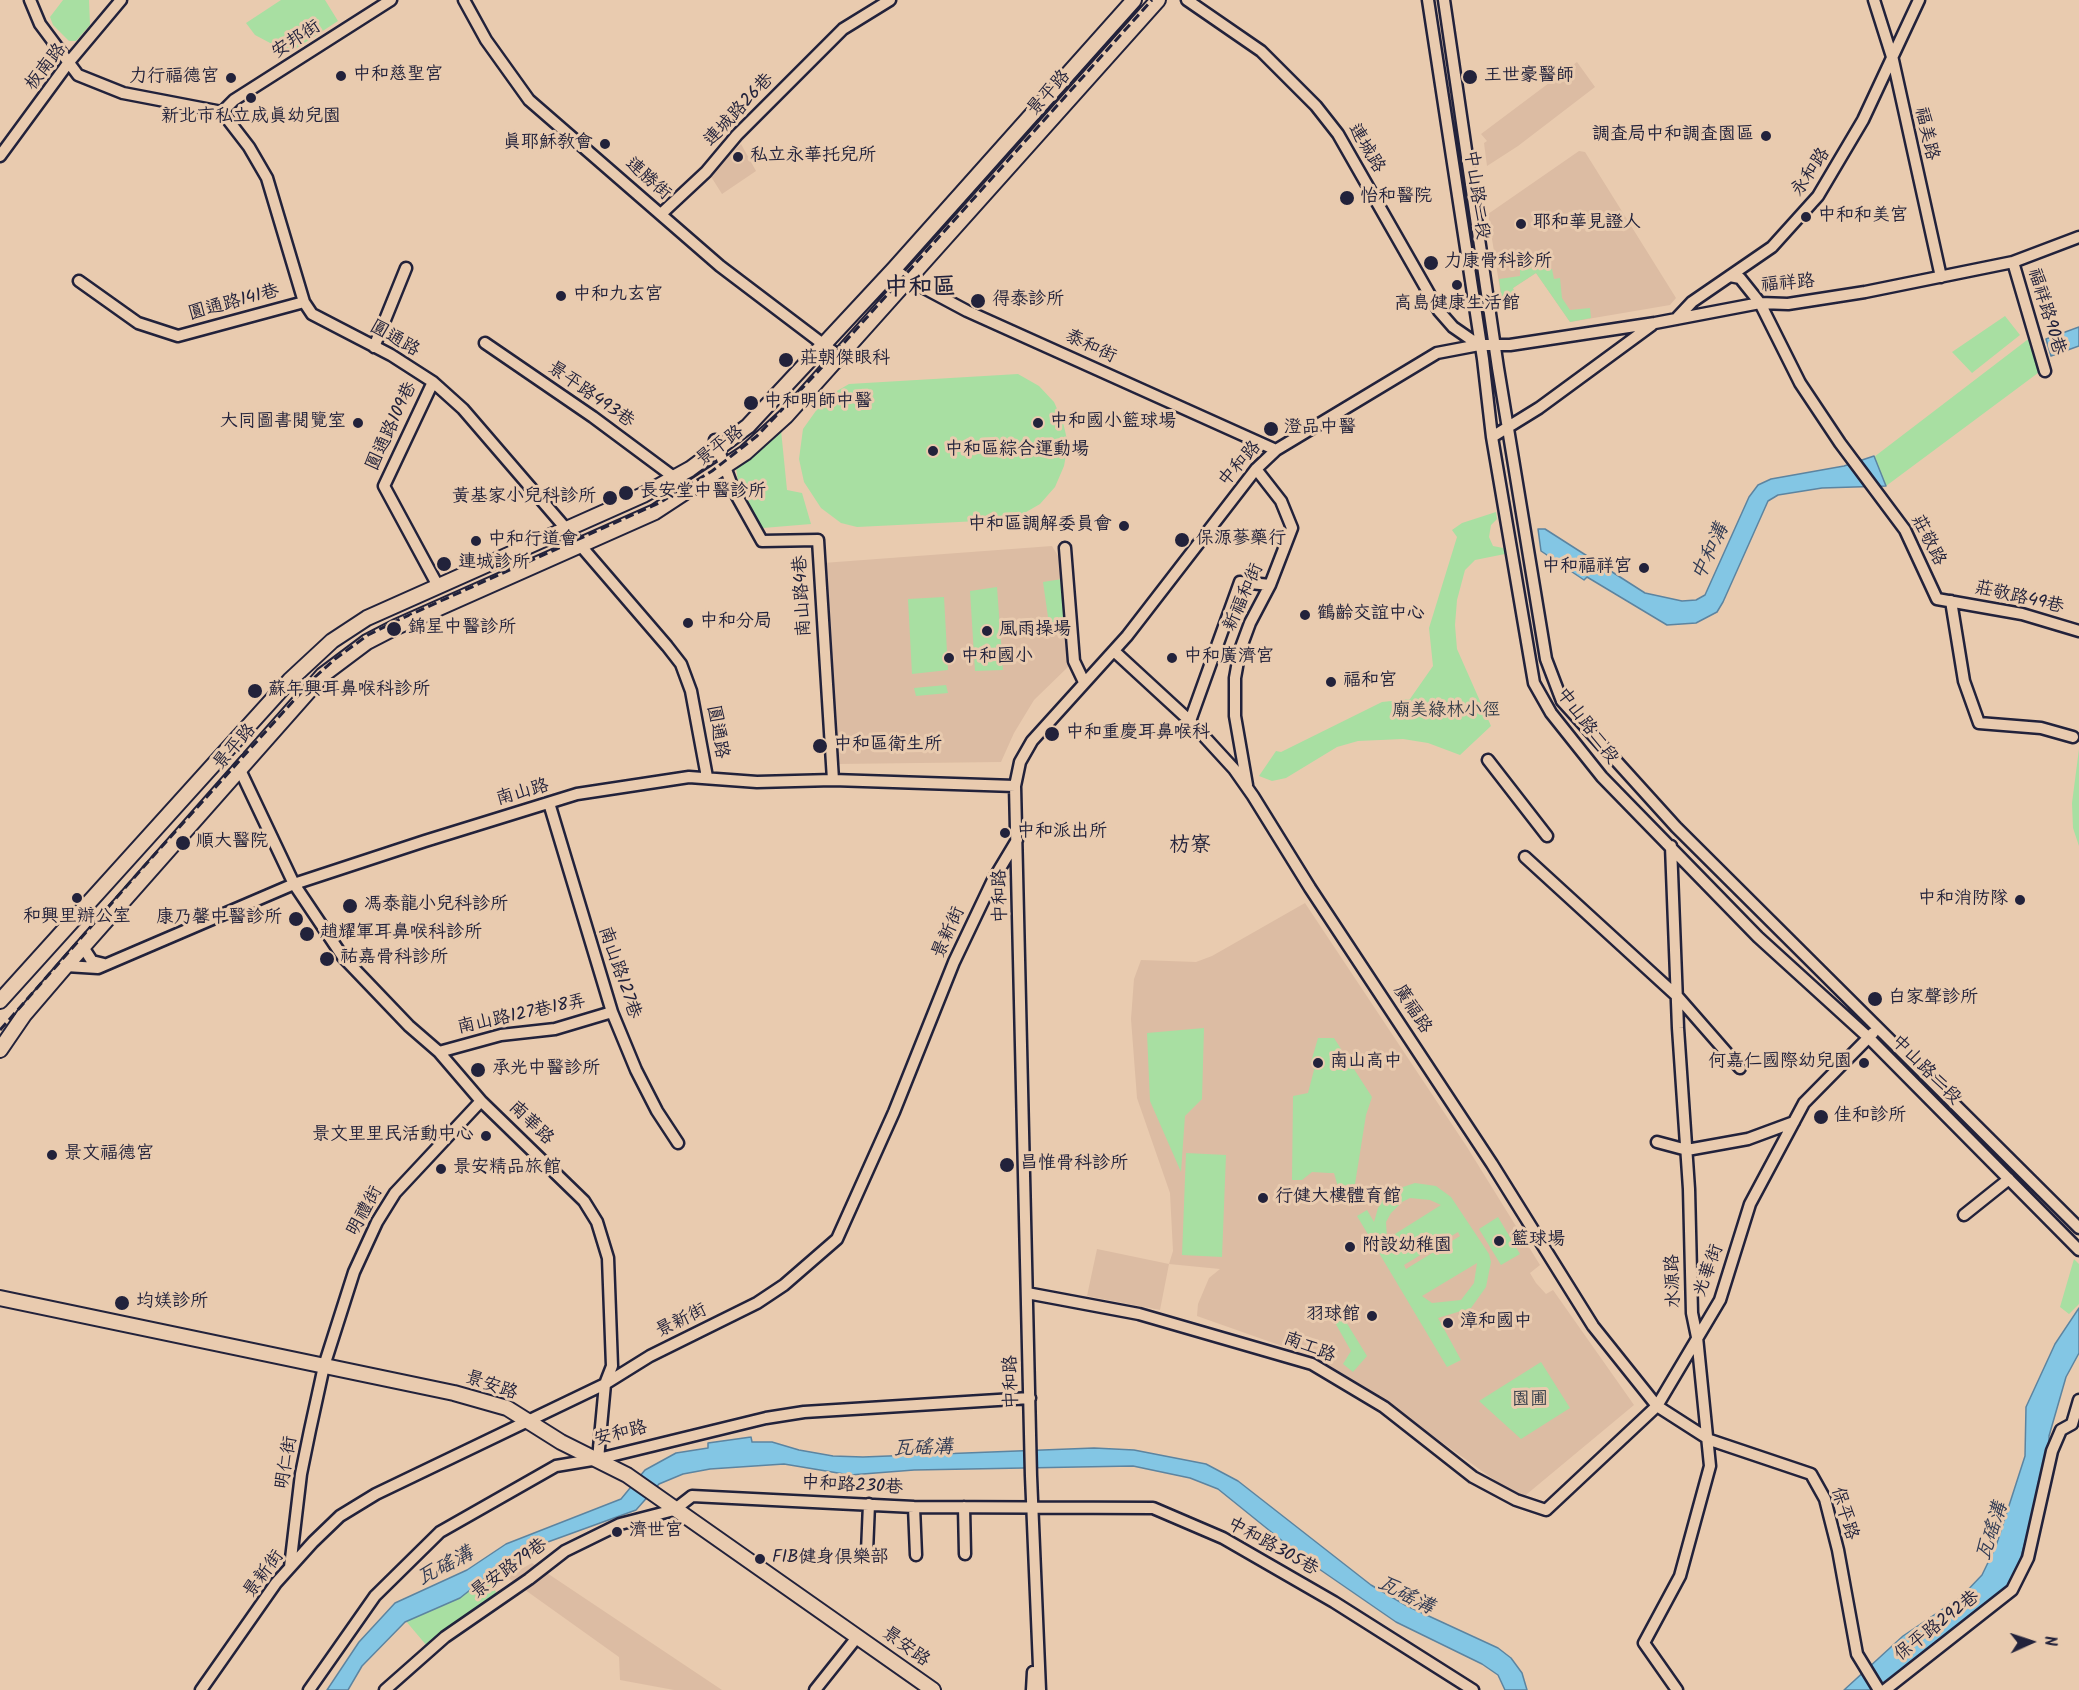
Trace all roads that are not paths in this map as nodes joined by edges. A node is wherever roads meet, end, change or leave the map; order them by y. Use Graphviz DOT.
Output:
graph roads {
  1 [pos="30,0"];
  2 [pos="121,0"];
  3 [pos="391,0"];
  4 [pos="464,0"];
  5 [pos="890,0"];
  6 [pos="1134,0"];
  7 [pos="1158,0"];
  8 [pos="1186,0"];
  9 [pos="1428,0"];
  10 [pos="1444,0"];
  11 [pos="1874,0"];
  12 [pos="1919,0"];
  13 [pos="1893,60"];
  14 [pos="69,62"];
  15 [pos="222,112"];
  16 [pos="0,156"];
  17 [pos="661,214"];
  18 [pos="2079,237"];
  19 [pos="2013,262"];
  20 [pos="406,268"];
  21 [pos="894,269"];
  22 [pos="1730,276"];
  23 [pos="1941,277"];
  24 [pos="909,280"];
  25 [pos="79,281"];
  26 [pos="304,302"];
  27 [pos="1760,303"];
  28 [pos="1676,319"];
  29 [pos="1655,323"];
  30 [pos="485,343"];
  31 [pos="824,344"];
  32 [pos="1479,345"];
  33 [pos="1495,345"];
  34 [pos="374,347"];
  35 [pos="840,357"];
  36 [pos="2046,371"];
  37 [pos="433,382"];
  38 [pos="1508,425"];
  39 [pos="1492,437"];
  40 [pos="717,445"];
  41 [pos="1276,450"];
  42 [pos="727,467"];
  43 [pos="1256,469"];
  44 [pos="675,478"];
  45 [pos="566,530"];
  46 [pos="581,546"];
  47 [pos="1065,548"];
  48 [pos="1270,585"];
  49 [pos="438,586"];
  50 [pos="1951,601"];
  51 [pos="2079,631"];
  52 [pos="1114,651"];
  53 [pos="1084,682"];
  54 [pos="1190,721"];
  55 [pos="2073,737"];
  56 [pos="1488,760"];
  57 [pos="240,770"];
  58 [pos="707,777"];
  59 [pos="833,780"];
  60 [pos="1015,786"];
  61 [pos="1248,789"];
  62 [pos="549,803"];
  63 [pos="1547,836"];
  64 [pos="1017,840"];
  65 [pos="1671,846"];
  66 [pos="1525,857"];
  67 [pos="294,884"];
  68 [pos="83,947"];
  69 [pos="108,964"];
  70 [pos="66,966"];
  71 [pos="1678,997"];
  72 [pos="0,1001"];
  73 [pos="612,1012"];
  74 [pos="1878,1027"];
  75 [pos="1869,1038"];
  76 [pos="2,1043"];
  77 [pos="439,1052"];
  78 [pos="1740,1068"];
  79 [pos="482,1101"];
  80 [pos="1794,1122"];
  81 [pos="1657,1142"];
  82 [pos="678,1143"];
  83 [pos="1687,1150"];
  84 [pos="2009,1179"];
  85 [pos="1964,1215"];
  86 [pos="2079,1228"];
  87 [pos="2079,1250"];
  88 [pos="1027,1293"];
  89 [pos="0,1298"];
  90 [pos="1697,1337"];
  91 [pos="324,1366"];
  92 [pos="605,1384"];
  93 [pos="1030,1398"];
  94 [pos="2079,1400"];
  95 [pos="1657,1406"];
  96 [pos="528,1421"];
  97 [pos="2075,1424"];
  98 [pos="1710,1440"];
  99 [pos="598,1459"];
  100 [pos="869,1504"];
  101 [pos="914,1507"];
  102 [pos="964,1507"];
  103 [pos="1032,1508"];
  104 [pos="674,1510"];
  105 [pos="1546,1510"];
  106 [pos="867,1552"];
  107 [pos="965,1554"];
  108 [pos="916,1555"];
  109 [pos="290,1566"];
  110 [pos="858,1636"];
  111 [pos="1037,1688"];
  112 [pos="1880,1689"];
  113 [pos="201,1690"];
  114 [pos="309,1690"];
  115 [pos="385,1690"];
  116 [pos="815,1690"];
  117 [pos="933,1690"];
  118 [pos="1473,1690"];
  119 [pos="1677,1690"];
  1 -- 14 [label="street"];
  2 -- 14 [label="street, 板南路"];
  3 -- 15 [label="street, 安邦街"];
  4 -- 17 [label="street, 連勝街"];
  5 -- 17 [label="street, 連城路26巷"];
  6 -- 21 [label="main road, 景平路"];
  7 -- 24 [label="main road, 景平路"];
  8 -- 32 [label="street, 連城路"];
  9 -- 32 [label="street, 中山路二段"];
  10 -- 33 [label="street, 中山路二段"];
  11 -- 13 [label="street, 福美路"];
  12 -- 13 [label="street, 永和路"];
  13 -- 22 [label="street, 永和路"];
  13 -- 23 [label="street, 福美路"];
  14 -- 15 [label="street"];
  14 -- 16 [label="street, 板南路"];
  15 -- 26 [label="street"];
  17 -- 31 [label="street, 連勝街"];
  18 -- 19 [label="street, 福祥路"];
  19 -- 23 [label="street, 福祥路"];
  19 -- 36 [label="street, 福祥路90巷"];
  20 -- 34 [label="street"];
  21 -- 24 [label="street, 泰和街"];
  21 -- 31 [label="main road, 景平路"];
  22 -- 27 [label="street, 莊敬路"];
  22 -- 28 [label="street, 永和路"];
  23 -- 27 [label="street, 福祥路"];
  24 -- 35 [label="main road, 景平路"];
  24 -- 41 [label="street, 泰和街"];
  25 -- 26 [label="street, 圓通路141巷"];
  26 -- 34 [label="street, 圓通路"];
  27 -- 28 [label="street, 福祥路"];
  27 -- 50 [label="street, 莊敬路"];
  28 -- 29 [label="street, 福祥路"];
  29 -- 33 [label="street, 福祥路"];
  29 -- 38 [label="street"];
  30 -- 44 [label="street, 景平路493巷"];
  31 -- 35 [label="street, 連勝街"];
  31 -- 40 [label="main road, 景平路"];
  32 -- 33 [label="street, 中和路"];
  32 -- 39 [label="street, 中山路二段"];
  32 -- 41 [label="street, 中和路"];
  33 -- 38 [label="street, 中山路二段"];
  34 -- 37 [label="street, 圓通路"];
  35 -- 42 [label="main road, 景平路"];
  37 -- 45 [label="street, 圓通路"];
  37 -- 49 [label="street, 圓通路109巷"];
  38 -- 39 [label="street"];
  38 -- 74 [label="street, 中山路二段"];
  39 -- 65 [label="street, 中山路二段"];
  40 -- 42 [label="street, 南山路4巷"];
  40 -- 44 [label="main road, 景平路"];
  41 -- 43 [label="street, 中和路"];
  42 -- 46 [label="main road, 景平路"];
  42 -- 59 [label="street, 南山路4巷"];
  43 -- 48 [label="street, 新福和街"];
  43 -- 52 [label="street, 中和路"];
  44 -- 45 [label="main road, 景平路"];
  45 -- 46 [label="street, 圓通路"];
  45 -- 49 [label="main road, 景平路"];
  46 -- 57 [label="main road, 景平路"];
  46 -- 58 [label="street, 圓通路"];
  47 -- 53 [label="street"];
  48 -- 54 [label="street"];
  48 -- 61 [label="street, 新福和街"];
  49 -- 72 [label="main road, 景平路"];
  50 -- 51 [label="street, 莊敬路49巷"];
  50 -- 55 [label="street"];
  52 -- 53 [label="street, 中和路"];
  52 -- 54 [label="street, 廣福路"];
  53 -- 60 [label="street, 中和路"];
  54 -- 61 [label="street, 廣福路"];
  56 -- 63 [label="street"];
  57 -- 67 [label="street, 南華路"];
  57 -- 68 [label="main road, 景平路"];
  58 -- 59 [label="street, 南山路"];
  58 -- 62 [label="street, 南山路"];
  59 -- 60 [label="street, 南山路"];
  60 -- 64 [label="street, 中和路"];
  61 -- 95 [label="street, 廣福路"];
  62 -- 67 [label="street, 南山路"];
  62 -- 73 [label="street, 南山路127巷"];
  64 -- 88 [label="street, 中和路"];
  64 -- 92 [label="street, 景新街"];
  65 -- 71 [label="street, 水源路"];
  65 -- 75 [label="street, 中山路二段"];
  66 -- 71 [label="street"];
  67 -- 69 [label="street, 南山路"];
  67 -- 77 [label="street, 南華路"];
  68 -- 69 [label="street"];
  68 -- 70 [label="main road, 景平路"];
  69 -- 70 [label="street, 南山路"];
  70 -- 76 [label="main road, 景平路"];
  71 -- 78 [label="street"];
  71 -- 83 [label="street, 水源路"];
  73 -- 77 [label="street, 南山路127巷18弄"];
  73 -- 82 [label="street, 南山路127巷"];
  74 -- 75 [label="street, 光華街"];
  74 -- 86 [label="street, 中山路二段"];
  75 -- 80 [label="street, 光華街"];
  75 -- 84 [label="street, 中山路二段"];
  77 -- 79 [label="street, 南華路"];
  79 -- 91 [label="street, 明禮街"];
  79 -- 92 [label="street, 南華路"];
  80 -- 83 [label="street"];
  80 -- 90 [label="street, 光華街"];
  81 -- 83 [label="street"];
  83 -- 90 [label="street, 水源路"];
  84 -- 85 [label="street"];
  84 -- 87 [label="street, 中山路二段"];
  88 -- 93 [label="street, 中和路"];
  88 -- 105 [label="street, 南工路"];
  89 -- 91 [label="main road, 景安路"];
  90 -- 95 [label="street, 光華街"];
  90 -- 98 [label="street, 水源路"];
  91 -- 96 [label="main road, 景安路"];
  91 -- 109 [label="street, 明仁街"];
  92 -- 96 [label="street, 景新街"];
  92 -- 99 [label="street, 南華路"];
  93 -- 99 [label="street, 安和路"];
  93 -- 103 [label="street, 中和路"];
  94 -- 97 [label="street"];
  95 -- 98 [label="street, 保平路"];
  95 -- 105 [label="street, 光華街"];
  96 -- 99 [label="main road, 景安路"];
  96 -- 109 [label="street, 景新街"];
  97 -- 112 [label="street, 保平路292巷"];
  98 -- 112 [label="street, 保平路"];
  98 -- 119 [label="street, 水源路"];
  99 -- 104 [label="main road, 景安路"];
  99 -- 114 [label="street, 安和路"];
  100 -- 101 [label="street, 中和路230巷"];
  100 -- 104 [label="street, 中和路230巷"];
  100 -- 106 [label="street"];
  101 -- 102 [label="street, 中和路230巷"];
  101 -- 108 [label="street"];
  102 -- 103 [label="street, 中和路230巷"];
  102 -- 107 [label="street"];
  103 -- 111 [label="street, 中和路"];
  103 -- 118 [label="street, 中和路305巷"];
  104 -- 110 [label="main road, 景安路"];
  104 -- 115 [label="street, 景安路79巷"];
  109 -- 113 [label="street, 景新街"];
  110 -- 116 [label="street"];
  110 -- 117 [label="main road, 景安路"];
}
